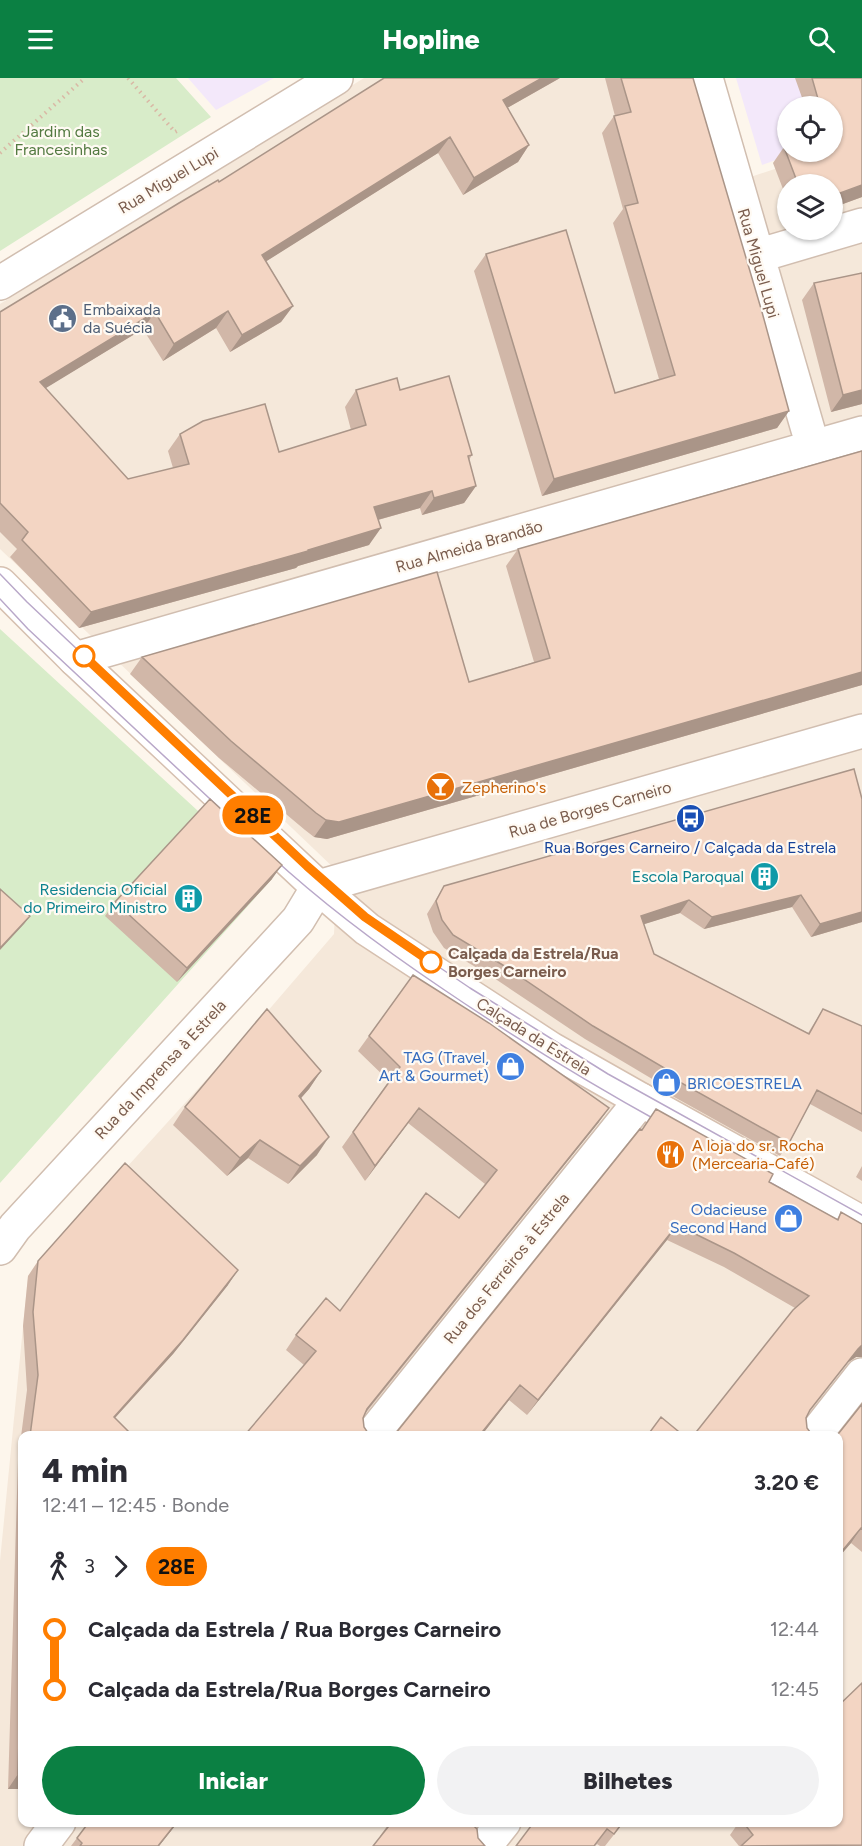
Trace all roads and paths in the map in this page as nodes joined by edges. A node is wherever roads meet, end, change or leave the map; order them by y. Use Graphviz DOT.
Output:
graph roads {
  1 [pos="85,78"];
  2 [pos="128,78"];
  3 [pos="336,78"];
  4 [pos="706,78"];
  5 [pos="175,132"];
  6 [pos="0,153"];
  7 [pos="862,225"];
  8 [pos="757,256"];
  9 [pos="0,282"];
  10 [pos="862,433"];
  11 [pos="813,447"];
  12 [pos="0,584"];
  13 [pos="75,659"];
  14 [pos="862,731"];
  15 [pos="318,887"];
  16 [pos="641,1101"];
  17 [pos="862,1223"];
  18 [pos="0,1248"];
  19 [pos="862,1375"];
  20 [pos="375,1431"];
  21 [pos="818,1431"];
  22 [pos="56,1827"];
  23 [pos="500,1827"];
  24 [pos="41,1846"];
  25 [pos="485,1846"];
  1 -- 6 [label="path"];
  2 -- 5 [label="path"];
  3 -- 9 [label="street, Rua Miguel Lupi"];
  4 -- 8 [label="street, Rua Miguel Lupi"];
  7 -- 8 [label="street"];
  8 -- 11 [label="street, Rua Miguel Lupi"];
  10 -- 11 [label="street, Rua Almeida Brandão"];
  11 -- 13 [label="street, Rua Almeida Brandão"];
  12 -- 13 [label="street, Calçada da Estrela"];
  13 -- 15 [label="street, Calçada da Estrela"];
  14 -- 15 [label="street, Rua de Borges Carneiro"];
  15 -- 16 [label="street, Calçada da Estrela"];
  15 -- 18 [label="street, Rua da Imprensa à Estrela"];
  16 -- 17 [label="street, Calçada da Estrela"];
  16 -- 20 [label="street, Rua dos Ferreiros à Estrela"];
  19 -- 21 [label="street"];
  22 -- 24 [label="street"];
  23 -- 25 [label="street"];
}
